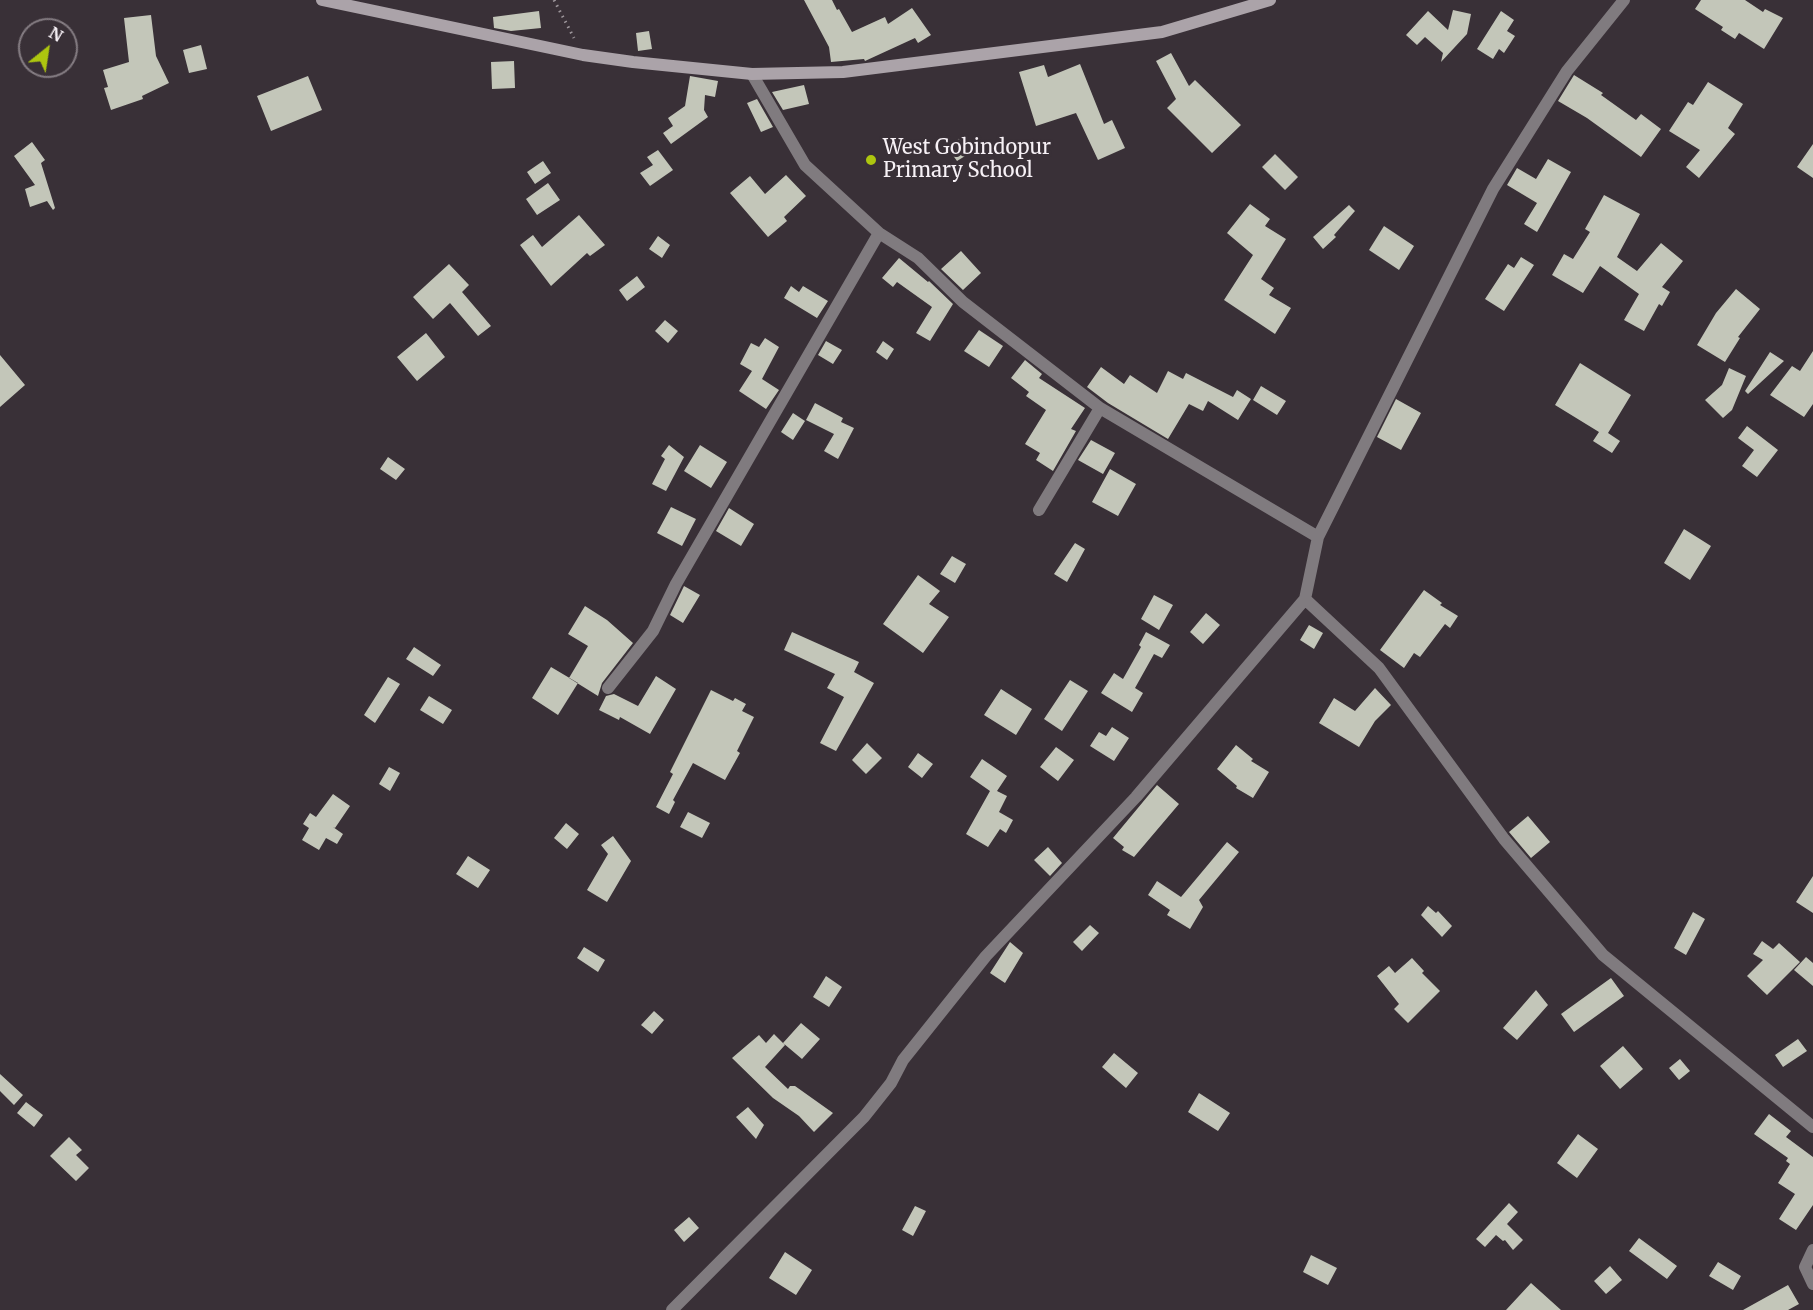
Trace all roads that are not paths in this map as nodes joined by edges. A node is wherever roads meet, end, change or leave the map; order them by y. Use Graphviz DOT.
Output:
graph roads {
  1 [pos="322,0"];
  2 [pos="1270,0"];
  3 [pos="1624,0"];
  4 [pos="752,74"];
  5 [pos="879,233"];
  6 [pos="1100,408"];
  7 [pos="1039,510"];
  8 [pos="1317,537"];
  9 [pos="1305,599"];
  10 [pos="608,688"];
  11 [pos="1813,1127"];
  12 [pos="1813,1250"];
  13 [pos="1813,1284"];
  14 [pos="672,1310"];
  1 -- 4 [label="main road"];
  2 -- 4 [label="main road"];
  3 -- 8 [label="street"];
  4 -- 5 [label="street"];
  5 -- 6 [label="street"];
  5 -- 10 [label="street"];
  6 -- 7 [label="street"];
  6 -- 8 [label="street"];
  8 -- 9 [label="street"];
  9 -- 11 [label="street"];
  9 -- 14 [label="street"];
  12 -- 13 [label="street"];
}
